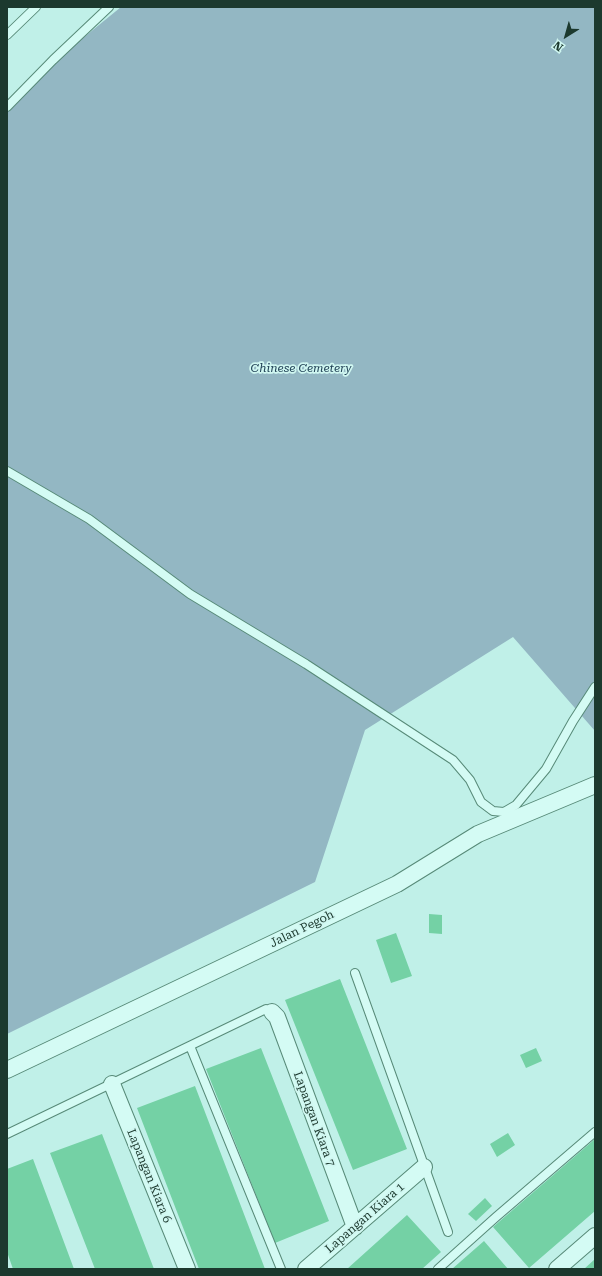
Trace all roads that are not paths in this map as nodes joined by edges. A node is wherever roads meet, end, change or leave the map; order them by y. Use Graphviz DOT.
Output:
graph roads {
  1 [pos="36,7"];
  2 [pos="109,7"];
  3 [pos="7,35"];
  4 [pos="7,107"];
  5 [pos="7,471"];
  6 [pos="595,687"];
  7 [pos="595,785"];
  8 [pos="355,974"];
  9 [pos="272,1012"];
  10 [pos="190,1046"];
  11 [pos="7,1070"];
  12 [pos="112,1084"];
  13 [pos="595,1132"];
  14 [pos="7,1134"];
  15 [pos="424,1167"];
  16 [pos="355,1227"];
  17 [pos="448,1232"];
  18 [pos="595,1236"];
  19 [pos="187,1269"];
  20 [pos="281,1269"];
  21 [pos="306,1269"];
  22 [pos="438,1269"];
  23 [pos="557,1269"];
  1 -- 3 [label="lane"];
  2 -- 4 [label="lane"];
  5 -- 6 [label="lane"];
  7 -- 11 [label="street, Jalan Pegoh"];
  8 -- 15 [label="lane"];
  9 -- 10 [label="lane"];
  9 -- 16 [label="street, Lapangan Kiara 7"];
  10 -- 12 [label="lane"];
  10 -- 20 [label="lane"];
  12 -- 14 [label="lane"];
  12 -- 19 [label="street, Lapangan Kiara 6"];
  13 -- 22 [label="lane"];
  15 -- 16 [label="street, Lapangan Kiara 1"];
  15 -- 17 [label="lane"];
  16 -- 21 [label="street, Lapangan Kiara 1"];
  18 -- 23 [label="street"];
}
